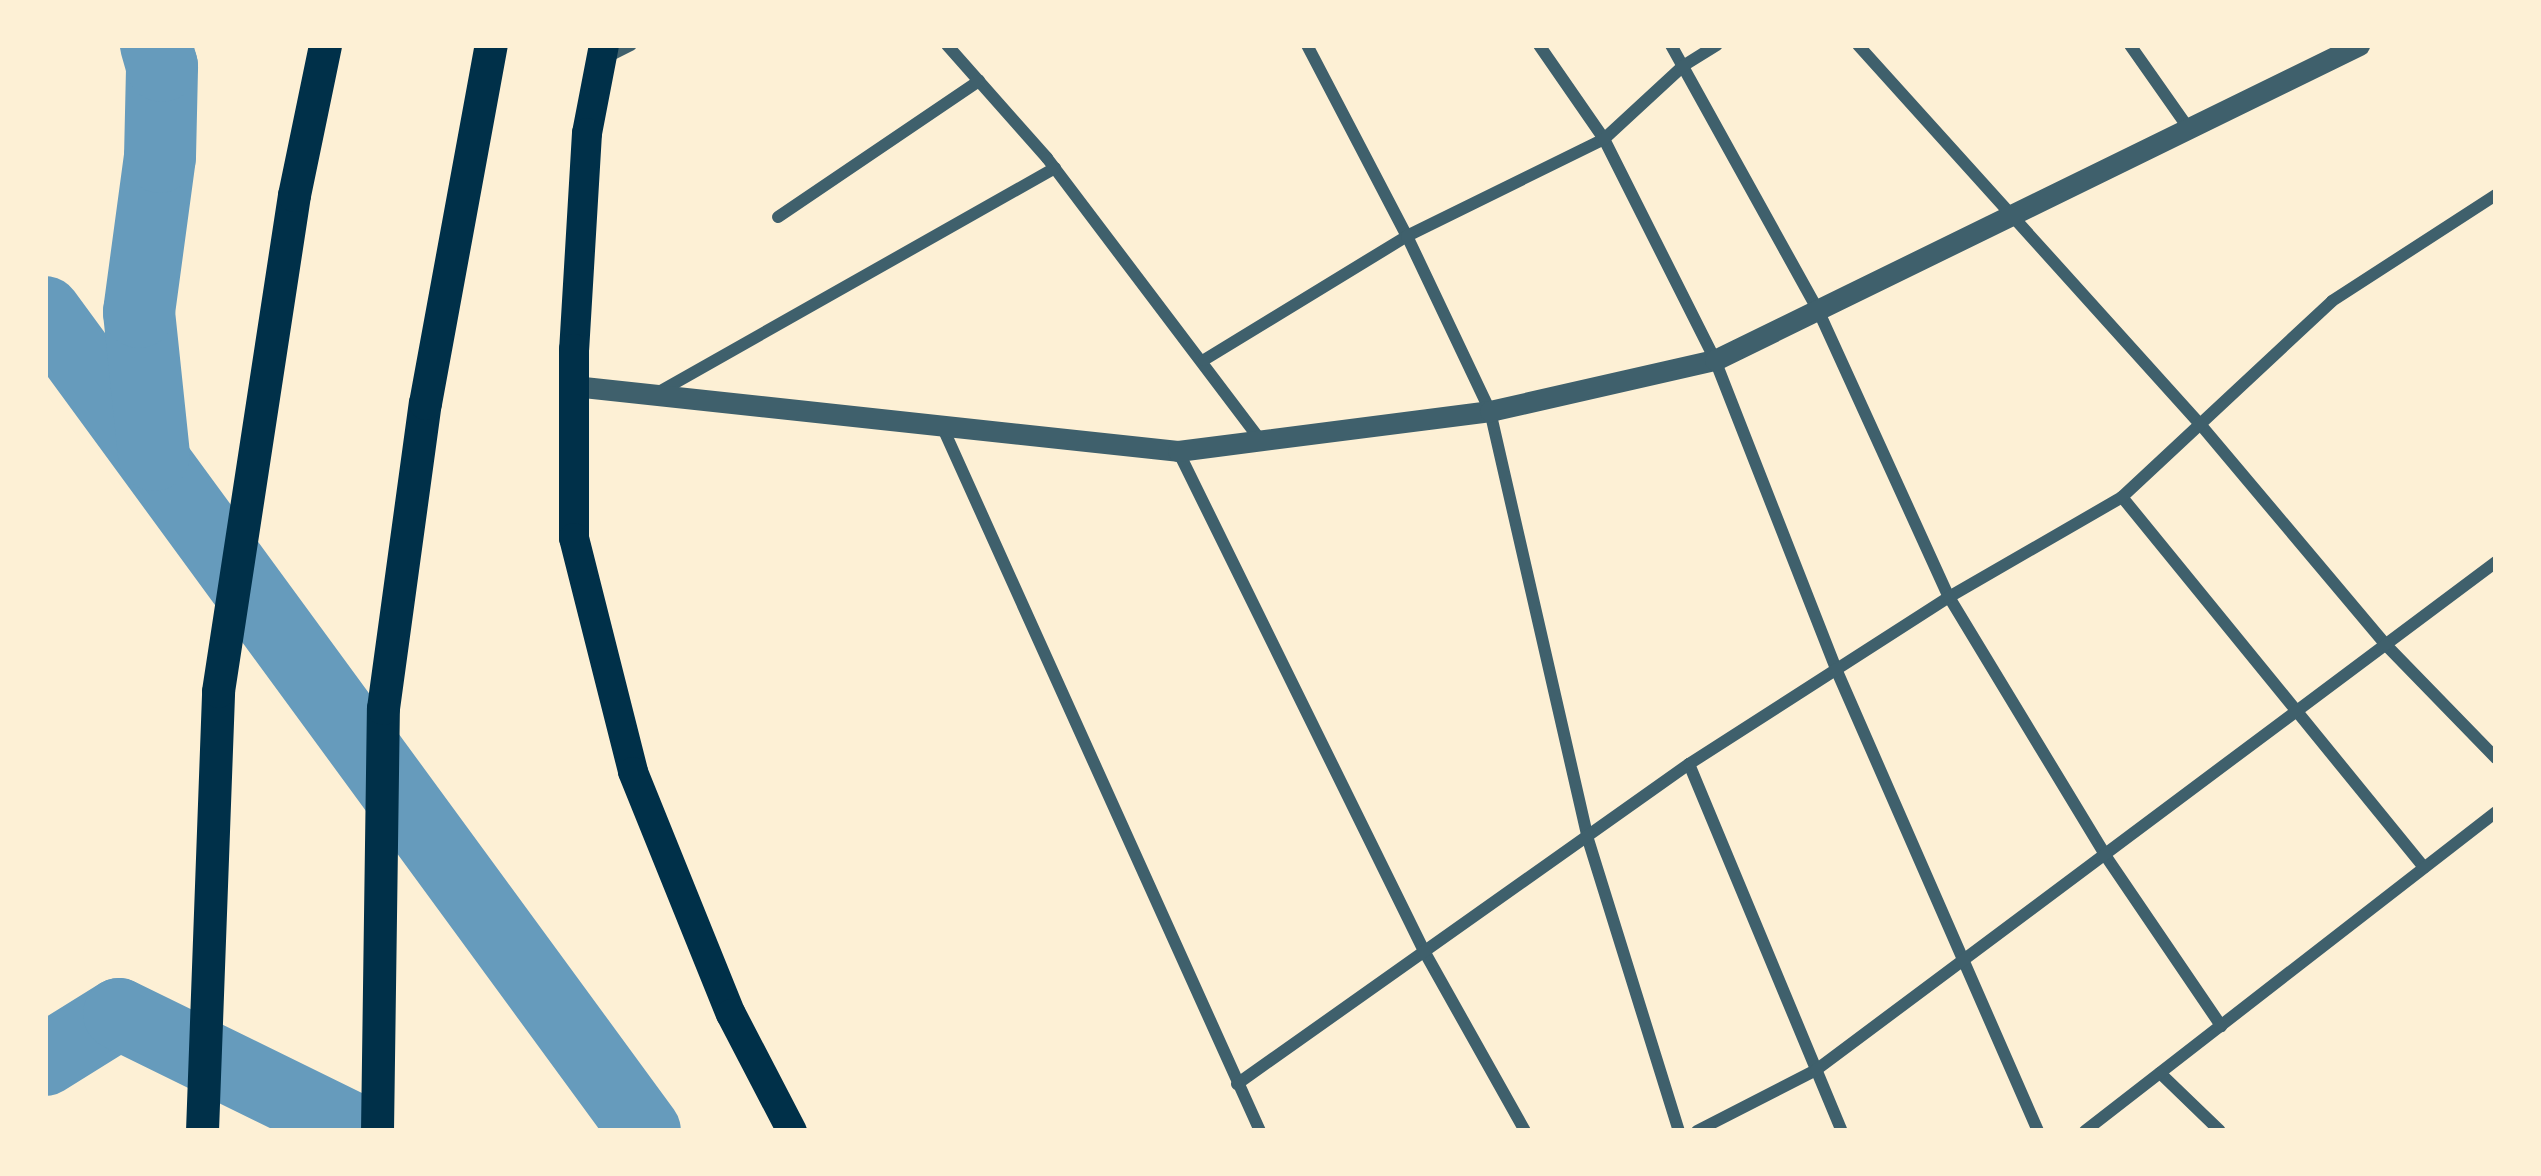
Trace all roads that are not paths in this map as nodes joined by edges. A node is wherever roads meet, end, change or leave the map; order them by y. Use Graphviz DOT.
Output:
graph roads {
  1 [pos="325,45"];
  2 [pos="491,45"];
  3 [pos="631,45"];
  4 [pos="947,45"];
  5 [pos="1307,45"];
  6 [pos="1539,45"];
  7 [pos="1671,45"];
  8 [pos="1717,45"];
  9 [pos="1858,45"];
  10 [pos="2130,45"];
  11 [pos="2359,45"];
  12 [pos="603,52"];
  13 [pos="1683,66"];
  14 [pos="979,81"];
  15 [pos="2189,129"];
  16 [pos="1604,139"];
  17 [pos="1055,168"];
  18 [pos="2496,195"];
  19 [pos="2011,216"];
  20 [pos="778,217"];
  21 [pos="1407,236"];
  22 [pos="1818,310"];
  23 [pos="1204,360"];
  24 [pos="1715,360"];
  25 [pos="574,386"];
  26 [pos="654,394"];
  27 [pos="1490,411"];
  28 [pos="2200,424"];
  29 [pos="942,426"];
  30 [pos="1263,443"];
  31 [pos="1178,452"];
  32 [pos="2122,497"];
  33 [pos="2496,562"];
  34 [pos="1949,596"];
  35 [pos="2386,645"];
  36 [pos="1836,669"];
  37 [pos="2299,710"];
  38 [pos="2496,758"];
  39 [pos="1689,764"];
  40 [pos="2496,812"];
  41 [pos="1587,836"];
  42 [pos="2105,854"];
  43 [pos="2424,867"];
  44 [pos="1424,952"];
  45 [pos="1960,962"];
  46 [pos="2221,1026"];
  47 [pos="1816,1070"];
  48 [pos="2160,1073"];
  49 [pos="1237,1084"];
  50 [pos="202,1131"];
  51 [pos="377,1131"];
  52 [pos="792,1131"];
  53 [pos="1261,1131"];
  54 [pos="1525,1131"];
  55 [pos="1679,1131"];
  56 [pos="1697,1131"];
  57 [pos="1842,1131"];
  58 [pos="2038,1131"];
  59 [pos="2085,1131"];
  60 [pos="2220,1131"];
  1 -- 50 [label="highway"];
  2 -- 51 [label="highway"];
  3 -- 12 [label="street"];
  4 -- 14 [label="street"];
  5 -- 21 [label="street"];
  6 -- 16 [label="street"];
  7 -- 13 [label="street"];
  8 -- 13 [label="street"];
  9 -- 19 [label="street"];
  10 -- 15 [label="street"];
  11 -- 15 [label="street"];
  12 -- 25 [label="main road"];
  13 -- 16 [label="street"];
  13 -- 22 [label="street"];
  14 -- 17 [label="street"];
  14 -- 20 [label="street"];
  15 -- 19 [label="street"];
  16 -- 21 [label="street"];
  16 -- 24 [label="street"];
  17 -- 23 [label="street"];
  17 -- 26 [label="street"];
  18 -- 28 [label="street"];
  19 -- 22 [label="street"];
  19 -- 28 [label="street"];
  21 -- 23 [label="street"];
  21 -- 27 [label="street"];
  22 -- 24 [label="street"];
  22 -- 34 [label="street"];
  23 -- 30 [label="street"];
  24 -- 27 [label="street"];
  24 -- 36 [label="street"];
  25 -- 26 [label="street"];
  25 -- 52 [label="main road"];
  26 -- 29 [label="street"];
  27 -- 30 [label="street"];
  27 -- 41 [label="street"];
  28 -- 32 [label="street"];
  28 -- 35 [label="street"];
  29 -- 31 [label="street"];
  29 -- 49 [label="street"];
  30 -- 31 [label="street"];
  31 -- 44 [label="street"];
  32 -- 34 [label="street"];
  32 -- 37 [label="street"];
  33 -- 35 [label="street"];
  34 -- 36 [label="street"];
  34 -- 42 [label="street"];
  35 -- 37 [label="street"];
  35 -- 38 [label="street"];
  36 -- 39 [label="street"];
  36 -- 45 [label="street"];
  37 -- 42 [label="street"];
  37 -- 43 [label="street"];
  39 -- 41 [label="street"];
  39 -- 47 [label="street"];
  40 -- 43 [label="street"];
  41 -- 44 [label="street"];
  41 -- 55 [label="street"];
  42 -- 45 [label="street"];
  42 -- 46 [label="street"];
  43 -- 46 [label="street"];
  44 -- 49 [label="street"];
  44 -- 54 [label="street"];
  45 -- 47 [label="street"];
  45 -- 58 [label="street"];
  46 -- 48 [label="street"];
  47 -- 56 [label="street"];
  47 -- 57 [label="street"];
  48 -- 59 [label="street"];
  48 -- 60 [label="street"];
  49 -- 53 [label="street"];
}
